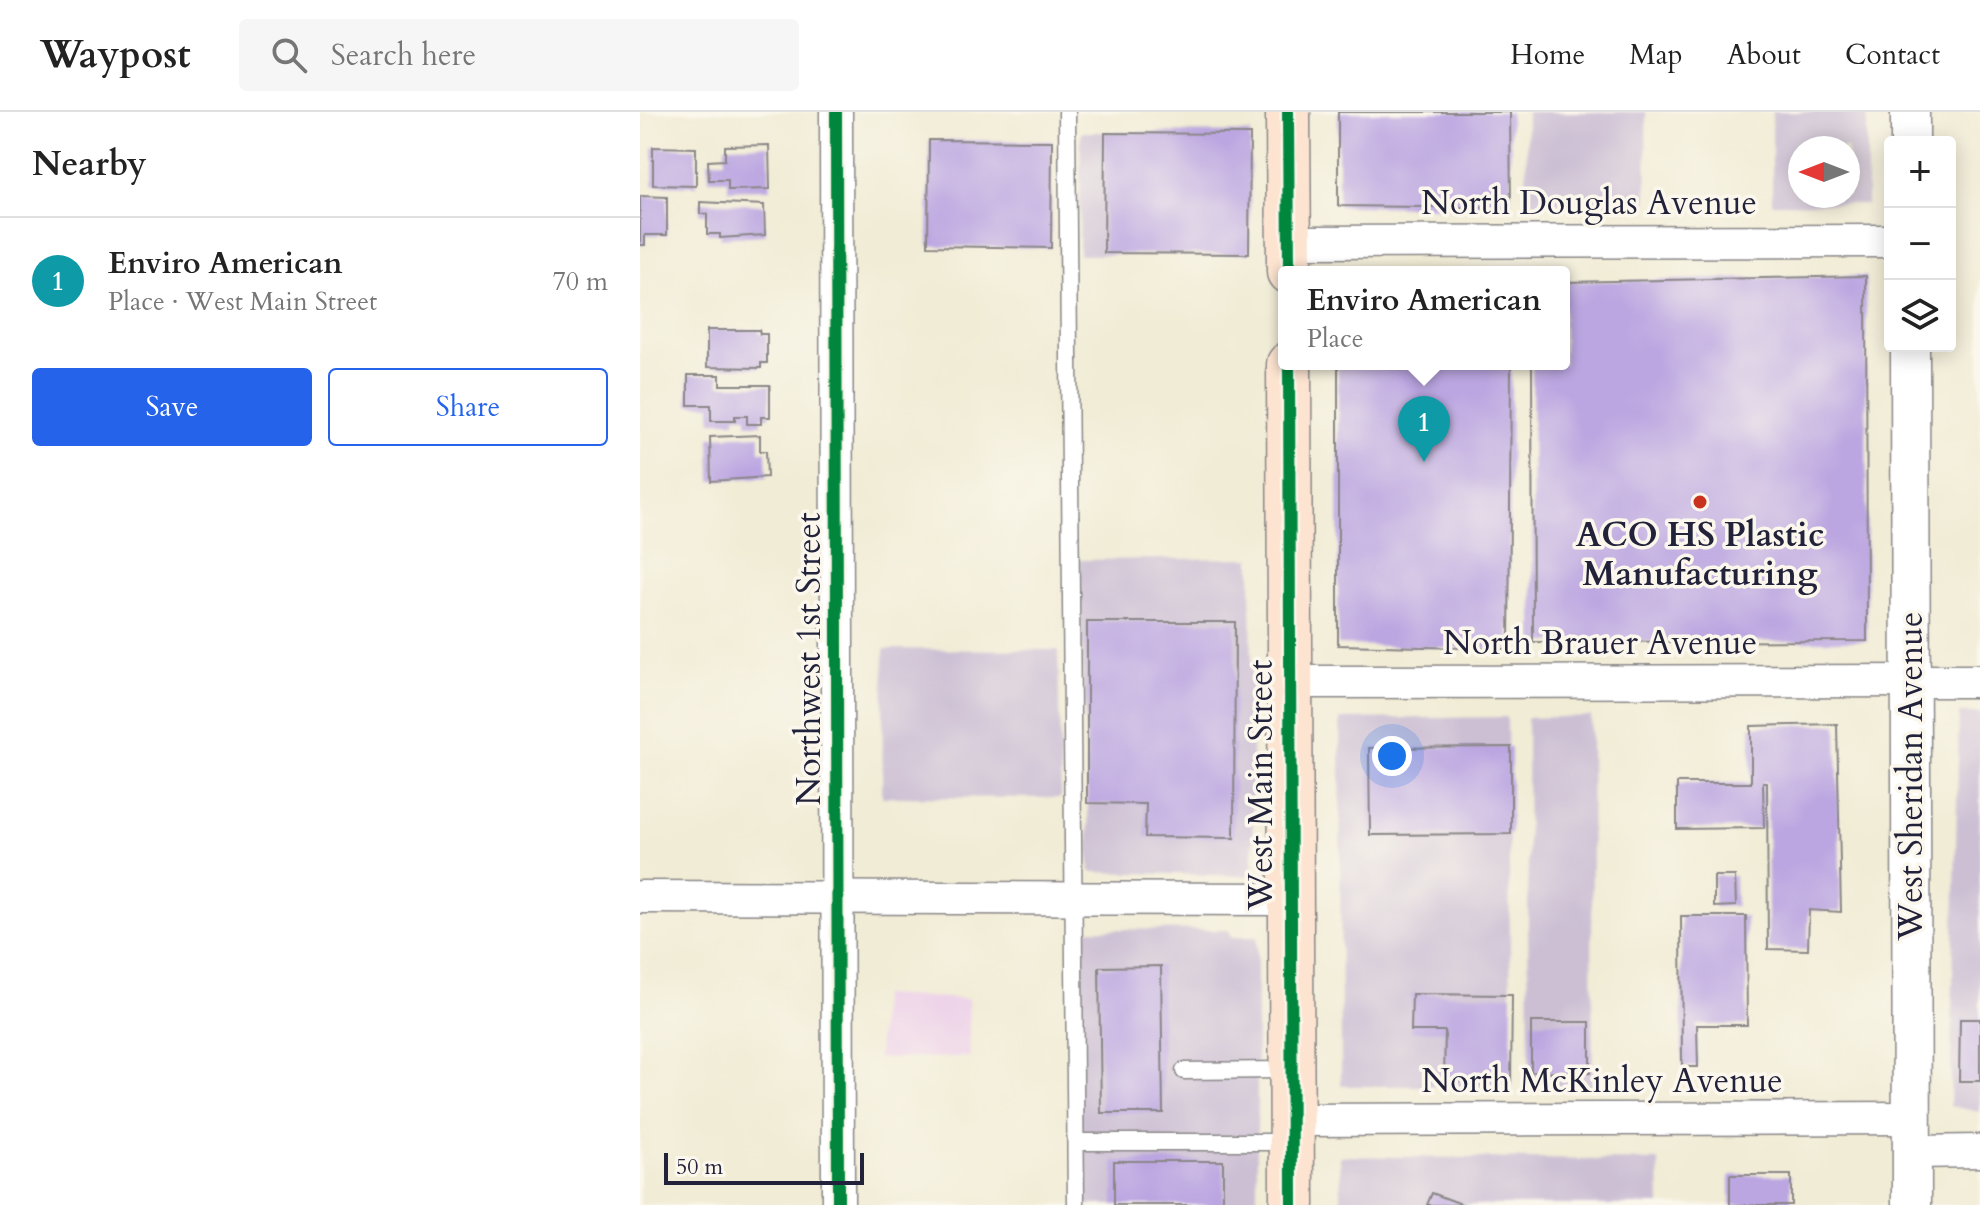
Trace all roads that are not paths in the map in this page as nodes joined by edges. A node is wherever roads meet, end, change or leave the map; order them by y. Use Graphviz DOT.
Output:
graph roads {
  1 [pos="836,112"];
  2 [pos="1067,112"];
  3 [pos="1288,112"];
  4 [pos="1910,112"];
  5 [pos="1910,136"];
  6 [pos="1884,241"];
  7 [pos="1289,257"];
  8 [pos="1910,352"];
  9 [pos="1289,370"];
  10 [pos="1911,681"];
  11 [pos="1980,681"];
  12 [pos="1289,682"];
  13 [pos="640,897"];
  14 [pos="837,898"];
  15 [pos="1289,899"];
  16 [pos="1071,900"];
  17 [pos="1291,1070"];
  18 [pos="1184,1071"];
  19 [pos="1292,1131"];
  20 [pos="1912,1135"];
  21 [pos="1077,1142"];
  22 [pos="1980,1151"];
  23 [pos="838,1205"];
  24 [pos="1076,1205"];
  25 [pos="1292,1205"];
  26 [pos="1912,1205"];
  1 -- 14 [label="street, Northwest 1st Street"];
  2 -- 16 [label="lane"];
  3 -- 7 [label="main road"];
  4 -- 5 [label="street"];
  6 -- 7 [label="street, North Douglas Avenue"];
  8 -- 10 [label="street, West Sheridan Avenue"];
  9 -- 12 [label="main road, West Main Street"];
  10 -- 11 [label="street, North Brauer Avenue"];
  10 -- 12 [label="street, North Brauer Avenue"];
  10 -- 20 [label="street, West Sheridan Avenue"];
  12 -- 15 [label="main road, West Main Street"];
  13 -- 14 [label="street"];
  14 -- 16 [label="street"];
  14 -- 23 [label="street, Northwest 1st Street"];
  15 -- 16 [label="street"];
  15 -- 17 [label="main road, West Main Street"];
  16 -- 21 [label="lane"];
  17 -- 18 [label="lane"];
  17 -- 19 [label="main road, West Main Street"];
  19 -- 20 [label="street, North McKinley Avenue"];
  19 -- 21 [label="lane"];
  19 -- 25 [label="main road, West Main Street"];
  20 -- 22 [label="street, North McKinley Avenue"];
  20 -- 26 [label="street, West Sheridan Avenue"];
  21 -- 24 [label="lane"];
}
